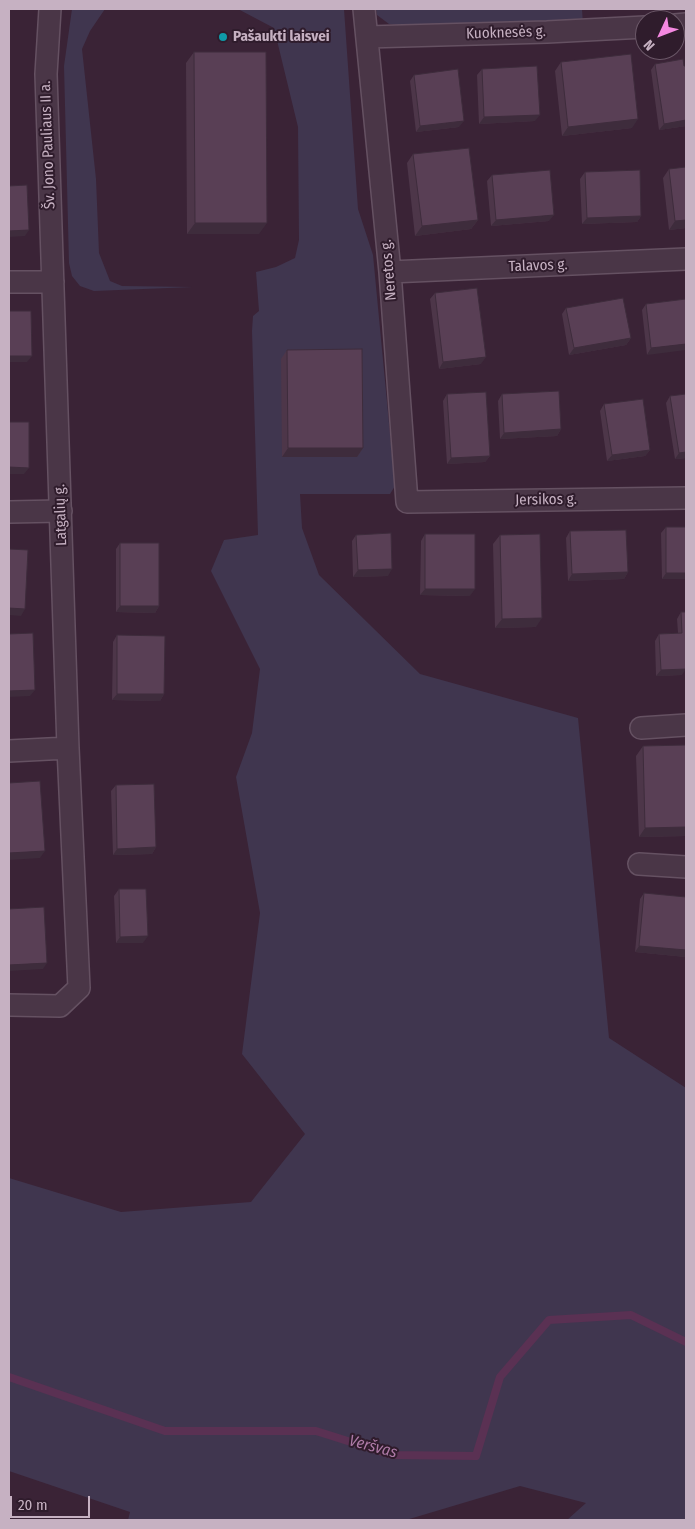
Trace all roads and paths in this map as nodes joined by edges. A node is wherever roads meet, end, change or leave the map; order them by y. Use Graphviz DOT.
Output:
graph roads {
  1 [pos="50,9"];
  2 [pos="364,9"];
  3 [pos="635,28"];
  4 [pos="367,37"];
  5 [pos="686,259"];
  6 [pos="390,272"];
  7 [pos="9,282"];
  8 [pos="53,282"];
  9 [pos="686,498"];
  10 [pos="407,502"];
  11 [pos="61,510"];
  12 [pos="9,512"];
  13 [pos="686,725"];
  14 [pos="641,728"];
  15 [pos="68,748"];
  16 [pos="9,751"];
  17 [pos="639,864"];
  18 [pos="686,867"];
  19 [pos="9,1005"];
  1 -- 8 [label="street, Šv. Jono Pauliaus II a."];
  2 -- 4 [label="street"];
  3 -- 4 [label="street, Kuoknesės g."];
  4 -- 6 [label="street, Neretos g."];
  5 -- 6 [label="street, Talavos g."];
  6 -- 10 [label="street, Neretos g."];
  7 -- 8 [label="street"];
  8 -- 11 [label="street, Latgalių g."];
  9 -- 10 [label="street, Jersikos g."];
  11 -- 12 [label="street"];
  11 -- 15 [label="street, Latgalių g."];
  13 -- 14 [label="street"];
  15 -- 16 [label="street"];
  15 -- 19 [label="street, Latgalių g."];
  17 -- 18 [label="street"];
}
